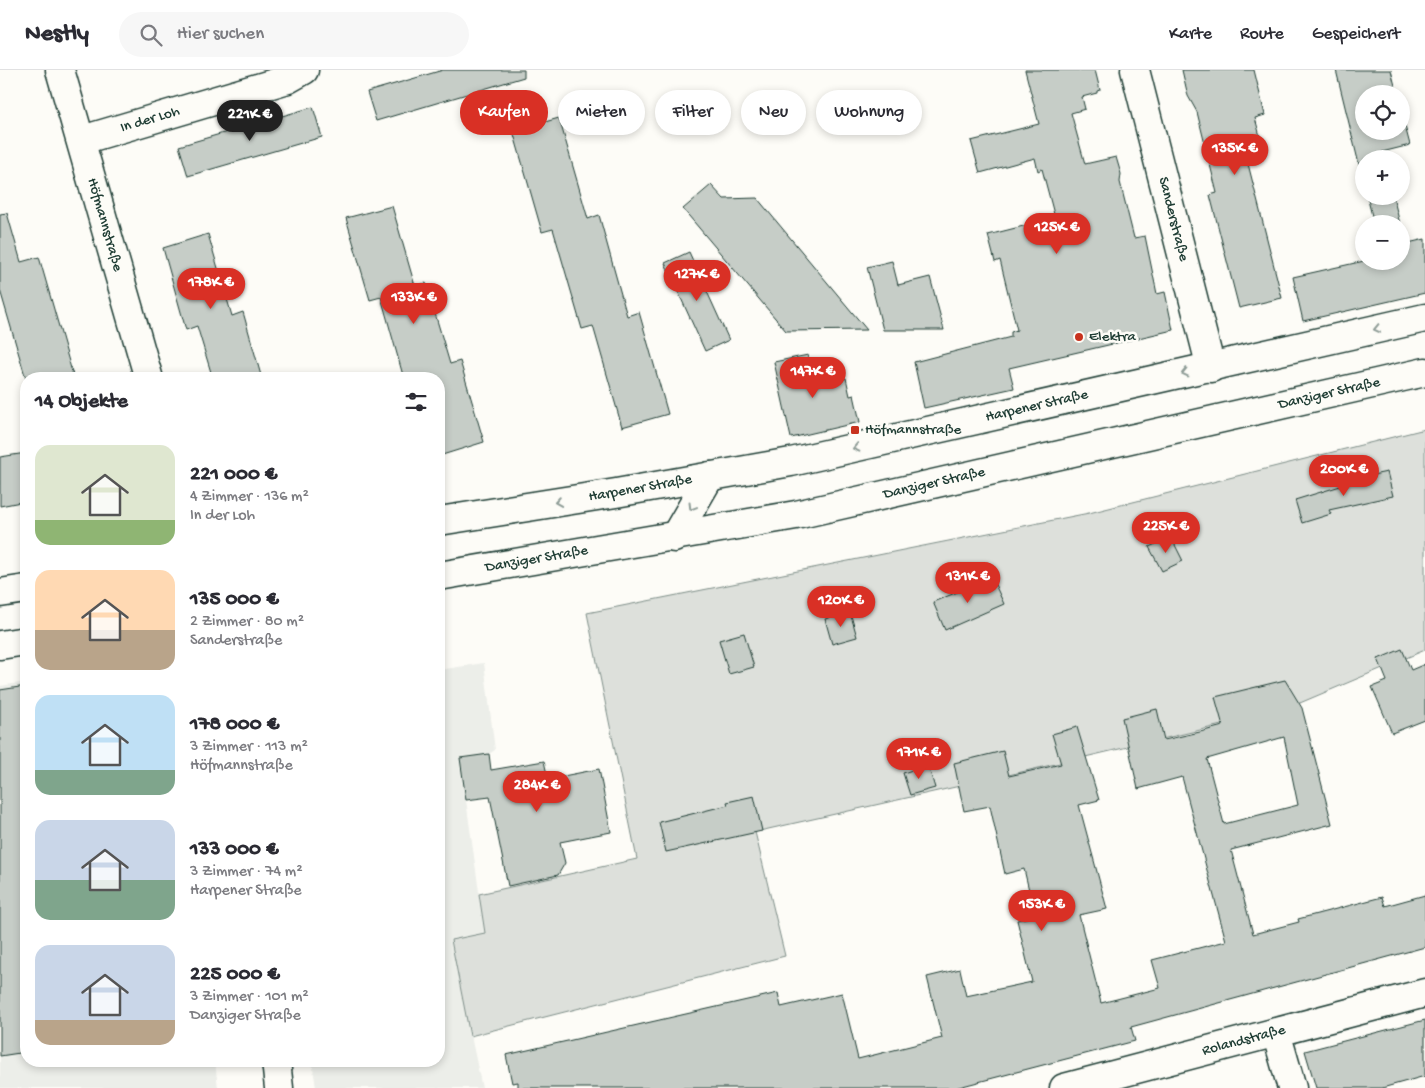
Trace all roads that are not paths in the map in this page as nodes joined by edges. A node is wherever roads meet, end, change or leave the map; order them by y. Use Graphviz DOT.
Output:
graph roads {
  1 [pos="60,70"];
  2 [pos="304,70"];
  3 [pos="1135,70"];
  4 [pos="82,140"];
  5 [pos="1425,318"];
  6 [pos="1211,368"];
  7 [pos="147,372"];
  8 [pos="1425,372"];
  9 [pos="710,476"];
  10 [pos="445,520"];
  11 [pos="674,538"];
  12 [pos="445,575"];
  13 [pos="20,590"];
  14 [pos="0,593"];
  15 [pos="20,642"];
  16 [pos="0,645"];
  17 [pos="1425,993"];
  18 [pos="1276,1032"];
  19 [pos="277,1067"];
  20 [pos="279,1088"];
  21 [pos="1064,1088"];
  22 [pos="1292,1088"];
  1 -- 4 [label="street, Höfmannstraße"];
  2 -- 4 [label="street, In der Loh"];
  3 -- 6 [label="street, Sanderstraße"];
  4 -- 7 [label="street, Höfmannstraße"];
  5 -- 6 [label="street, Harpener Straße, one-way"];
  6 -- 9 [label="street, Harpener Straße, one-way"];
  8 -- 11 [label="street, Danziger Straße"];
  9 -- 10 [label="street, Harpener Straße, one-way"];
  9 -- 11 [label="street, one-way"];
  11 -- 12 [label="street, Danziger Straße"];
  13 -- 14 [label="street"];
  15 -- 16 [label="street"];
  17 -- 18 [label="street, Rolandstraße"];
  18 -- 21 [label="street, Rolandstraße"];
  18 -- 22 [label="street"];
  19 -- 20 [label="street"];
}
